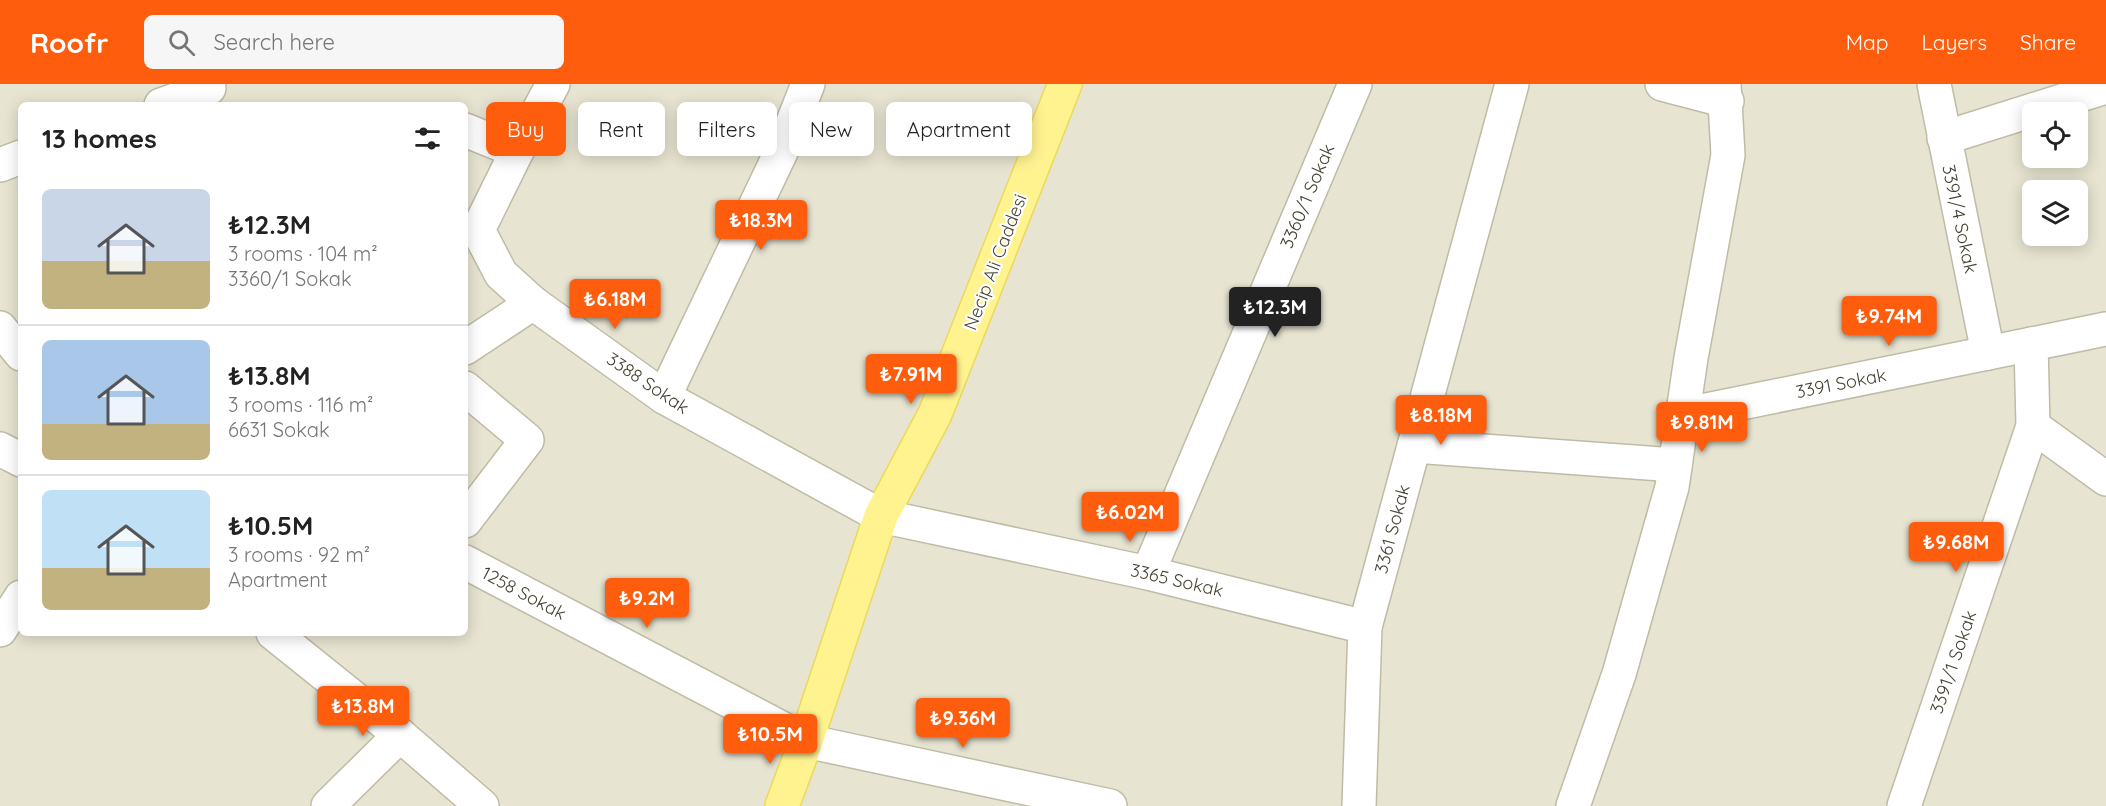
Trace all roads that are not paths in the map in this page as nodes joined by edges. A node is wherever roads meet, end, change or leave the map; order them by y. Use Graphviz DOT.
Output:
graph roads {
  1 [pos="553,84"];
  2 [pos="808,84"];
  3 [pos="1065,84"];
  4 [pos="1355,84"];
  5 [pos="1512,84"];
  6 [pos="1662,84"];
  7 [pos="1934,84"];
  8 [pos="2106,87"];
  9 [pos="212,92"];
  10 [pos="1726,93"];
  11 [pos="173,102"];
  12 [pos="543,102"];
  13 [pos="468,131"];
  14 [pos="486,138"];
  15 [pos="1944,138"];
  16 [pos="515,156"];
  17 [pos="18,158"];
  18 [pos="0,165"];
  19 [pos="533,303"];
  20 [pos="0,328"];
  21 [pos="2106,329"];
  22 [pos="2031,344"];
  23 [pos="468,346"];
  24 [pos="18,350"];
  25 [pos="1988,353"];
  26 [pos="468,391"];
  27 [pos="664,397"];
  28 [pos="1682,415"];
  29 [pos="2033,426"];
  30 [pos="1414,446"];
  31 [pos="0,449"];
  32 [pos="18,458"];
  33 [pos="1675,465"];
  34 [pos="2106,479"];
  35 [pos="468,516"];
  36 [pos="881,516"];
  37 [pos="468,564"];
  38 [pos="1148,573"];
  39 [pos="18,602"];
  40 [pos="1365,627"];
  41 [pos="0,630"];
  42 [pos="277,636"];
  43 [pos="400,735"];
  44 [pos="806,741"];
  45 [pos="328,806"];
  46 [pos="482,806"];
  47 [pos="782,806"];
  48 [pos="1110,806"];
  49 [pos="1359,806"];
  50 [pos="1573,806"];
  51 [pos="1904,806"];
  1 -- 12 [label="street"];
  2 -- 27 [label="street"];
  3 -- 36 [label="main road, Necip Ali Caddesi"];
  4 -- 38 [label="street, 3360/1 Sokak"];
  5 -- 30 [label="street, 3361 Sokak"];
  6 -- 10 [label="street"];
  7 -- 15 [label="street, 3391/4 Sokak"];
  8 -- 15 [label="street"];
  9 -- 11 [label="street"];
  10 -- 28 [label="street"];
  13 -- 14 [label="street"];
  15 -- 25 [label="street, 3391/4 Sokak"];
  16 -- 19 [label="street, 3388 Sokak"];
  17 -- 18 [label="street"];
  19 -- 23 [label="street"];
  19 -- 27 [label="street, 3388 Sokak"];
  20 -- 24 [label="street"];
  21 -- 22 [label="street, 3391 Sokak"];
  22 -- 25 [label="street, 3391 Sokak"];
  22 -- 29 [label="street, 3391/1 Sokak"];
  25 -- 28 [label="street, 3391 Sokak"];
  26 -- 35 [label="street"];
  27 -- 36 [label="street, 3388 Sokak"];
  28 -- 33 [label="street"];
  29 -- 34 [label="street"];
  29 -- 51 [label="street, 3391/1 Sokak"];
  30 -- 33 [label="street"];
  30 -- 40 [label="street, 3361 Sokak"];
  31 -- 32 [label="street"];
  33 -- 50 [label="street"];
  36 -- 38 [label="street, 3365 Sokak"];
  36 -- 44 [label="main road, Necip Ali Caddesi"];
  37 -- 44 [label="street, 1258 Sokak"];
  38 -- 40 [label="street, 3365 Sokak"];
  39 -- 41 [label="street"];
  40 -- 49 [label="street, 3361 Sokak"];
  42 -- 43 [label="street"];
  43 -- 45 [label="street"];
  43 -- 46 [label="street"];
  44 -- 47 [label="main road, Necip Ali Caddesi"];
  44 -- 48 [label="street, 1258 Sokak"];
}
